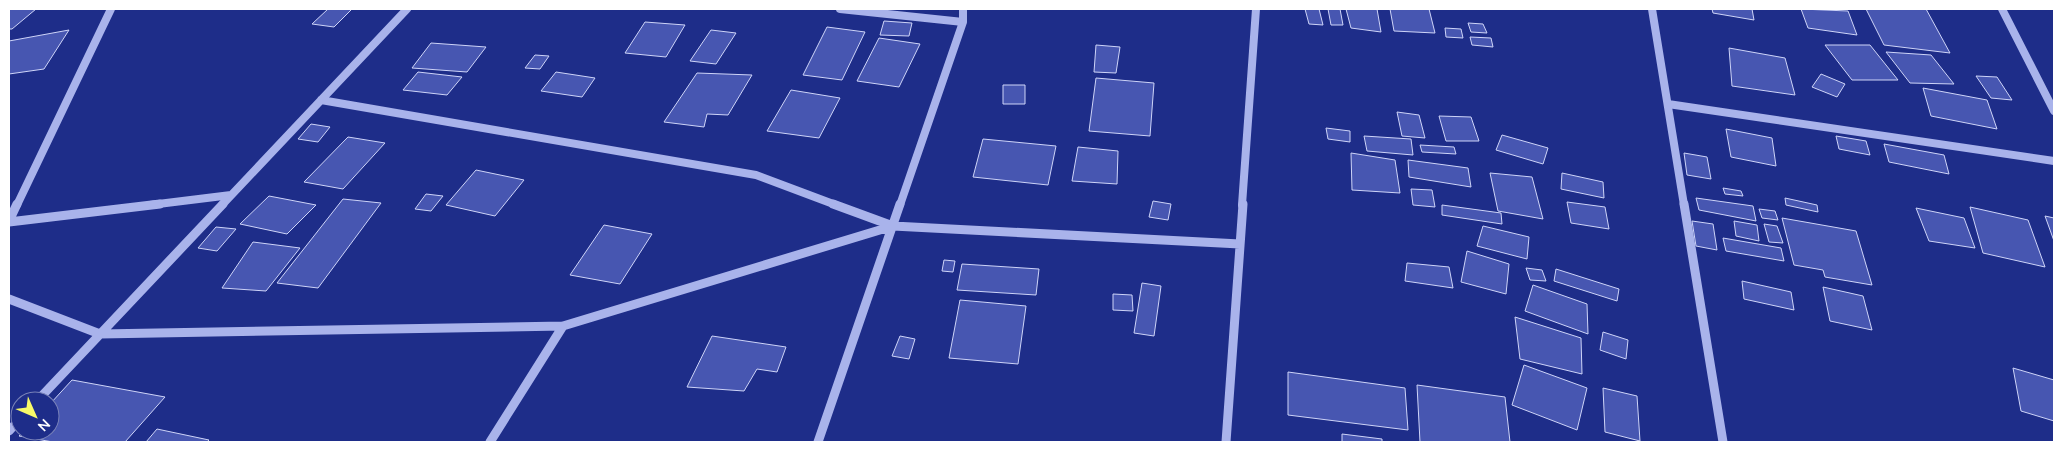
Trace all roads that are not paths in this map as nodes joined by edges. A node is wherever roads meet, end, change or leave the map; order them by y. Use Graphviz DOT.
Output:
graph roads {
  1 [pos="111,9"];
  2 [pos="407,9"];
  3 [pos="840,9"];
  4 [pos="963,9"];
  5 [pos="1256,9"];
  6 [pos="1652,9"];
  7 [pos="2002,9"];
  8 [pos="963,22"];
  9 [pos="321,100"];
  10 [pos="1668,104"];
  11 [pos="2054,111"];
  12 [pos="2054,161"];
  13 [pos="232,195"];
  14 [pos="9,221"];
  15 [pos="893,226"];
  16 [pos="1240,244"];
  17 [pos="9,299"];
  18 [pos="563,326"];
  19 [pos="100,334"];
  20 [pos="46,391"];
  21 [pos="490,442"];
  22 [pos="818,442"];
  23 [pos="1226,442"];
  24 [pos="1723,442"];
  1 -- 14 [label="street"];
  2 -- 9 [label="street"];
  3 -- 8 [label="street"];
  4 -- 8 [label="street"];
  5 -- 16 [label="street"];
  6 -- 10 [label="street"];
  7 -- 11 [label="street"];
  8 -- 15 [label="street"];
  9 -- 13 [label="street"];
  9 -- 15 [label="street"];
  10 -- 12 [label="street"];
  10 -- 24 [label="street"];
  13 -- 14 [label="street"];
  13 -- 19 [label="street"];
  15 -- 16 [label="street"];
  15 -- 18 [label="street"];
  15 -- 22 [label="street"];
  16 -- 23 [label="street"];
  17 -- 19 [label="street"];
  18 -- 19 [label="street"];
  18 -- 21 [label="street"];
  19 -- 20 [label="street"];
}
